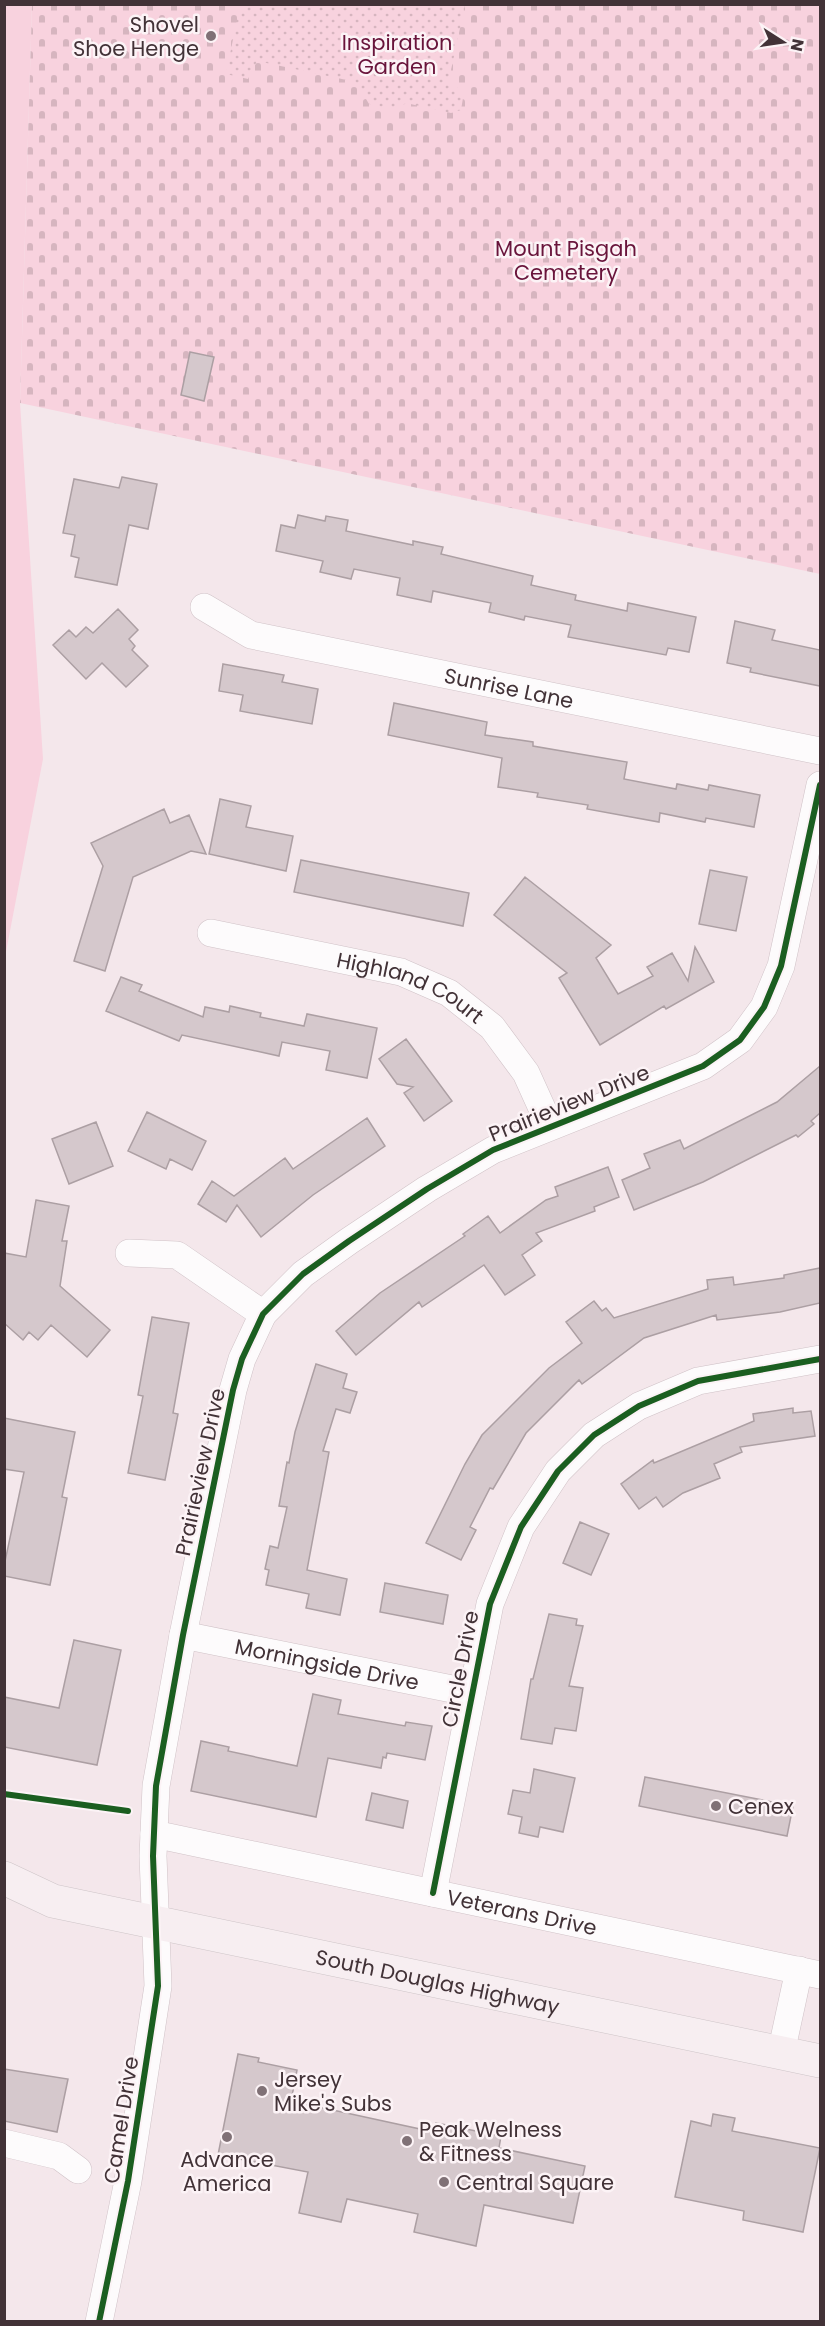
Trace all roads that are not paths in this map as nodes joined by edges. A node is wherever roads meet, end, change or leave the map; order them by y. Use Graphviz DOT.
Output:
graph roads {
  1 [pos="204,607"];
  2 [pos="820,751"];
  3 [pos="820,785"];
  4 [pos="211,933"];
  5 [pos="550,1126"];
  6 [pos="129,1253"];
  7 [pos="263,1314"];
  8 [pos="820,1359"];
  9 [pos="183,1635"];
  10 [pos="472,1693"];
  11 [pos="153,1834"];
  12 [pos="4,1878"];
  13 [pos="433,1893"];
  14 [pos="54,1901"];
  15 [pos="4,1904"];
  16 [pos="157,1923"];
  17 [pos="810,1972"];
  18 [pos="781,2053"];
  19 [pos="820,2061"];
  20 [pos="4,2143"];
  21 [pos="78,2170"];
  22 [pos="99,2322"];
  1 -- 2 [label="street, Sunrise Lane"];
  3 -- 5 [label="street, Prairieview Drive"];
  4 -- 5 [label="street, Highland Court"];
  5 -- 7 [label="street, Prairieview Drive"];
  6 -- 7 [label="street"];
  7 -- 9 [label="street, Prairieview Drive"];
  8 -- 10 [label="street, Circle Drive"];
  9 -- 10 [label="street, Morningside Drive"];
  9 -- 11 [label="street, Prairieview Drive"];
  10 -- 13 [label="street, Circle Drive"];
  11 -- 13 [label="street, Veterans Drive"];
  11 -- 16 [label="street, Prairieview Drive"];
  12 -- 14 [label="main road, South Douglas Highway"];
  13 -- 17 [label="street, Veterans Drive"];
  14 -- 15 [label="main road, South Douglas Highway"];
  14 -- 16 [label="main road, South Douglas Highway"];
  16 -- 18 [label="main road, South Douglas Highway"];
  16 -- 22 [label="street, Camel Drive"];
  17 -- 18 [label="street"];
  18 -- 19 [label="main road, South Douglas Highway"];
  20 -- 21 [label="street"];
}
